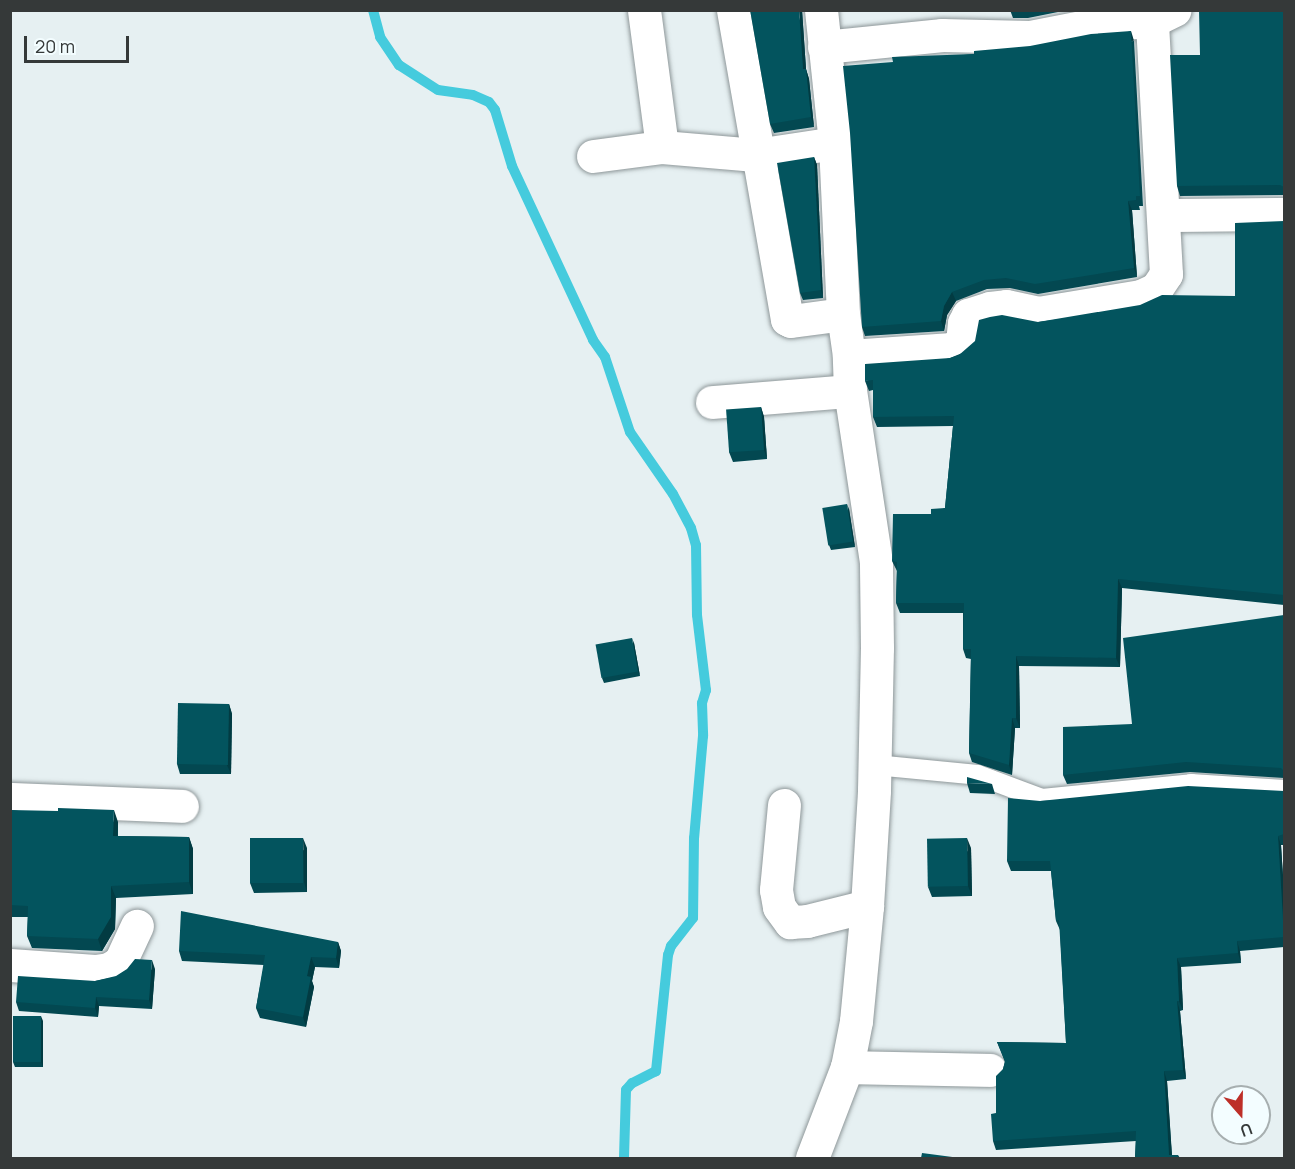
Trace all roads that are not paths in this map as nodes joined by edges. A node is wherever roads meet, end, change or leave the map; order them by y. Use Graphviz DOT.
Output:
graph roads {
  1 [pos="644,10"];
  2 [pos="733,10"];
  3 [pos="821,10"];
  4 [pos="1163,16"];
  5 [pos="824,47"];
  6 [pos="835,143"];
  7 [pos="662,147"];
  8 [pos="756,155"];
  9 [pos="593,156"];
  10 [pos="1284,214"];
  11 [pos="1164,215"];
  12 [pos="843,314"];
  13 [pos="849,356"];
  14 [pos="850,391"];
  15 [pos="712,402"];
  16 [pos="875,765"];
  17 [pos="1284,790"];
  18 [pos="10,799"];
  19 [pos="784,805"];
  20 [pos="182,806"];
  21 [pos="867,906"];
  22 [pos="137,926"];
  23 [pos="10,965"];
  24 [pos="847,1067"];
  25 [pos="990,1070"];
  26 [pos="812,1158"];
  1 -- 7 [label="street"];
  2 -- 8 [label="street"];
  3 -- 5 [label="street"];
  4 -- 5 [label="street"];
  4 -- 11 [label="street"];
  5 -- 6 [label="street"];
  6 -- 8 [label="street"];
  6 -- 12 [label="street"];
  7 -- 8 [label="street"];
  7 -- 9 [label="street"];
  8 -- 12 [label="street"];
  10 -- 11 [label="street"];
  11 -- 13 [label="street"];
  12 -- 13 [label="street"];
  13 -- 14 [label="street"];
  14 -- 15 [label="street"];
  14 -- 16 [label="street"];
  16 -- 17 [label="lane"];
  16 -- 21 [label="street"];
  18 -- 20 [label="street"];
  19 -- 21 [label="street"];
  21 -- 24 [label="street"];
  22 -- 23 [label="street"];
  24 -- 25 [label="street"];
  24 -- 26 [label="street"];
}
